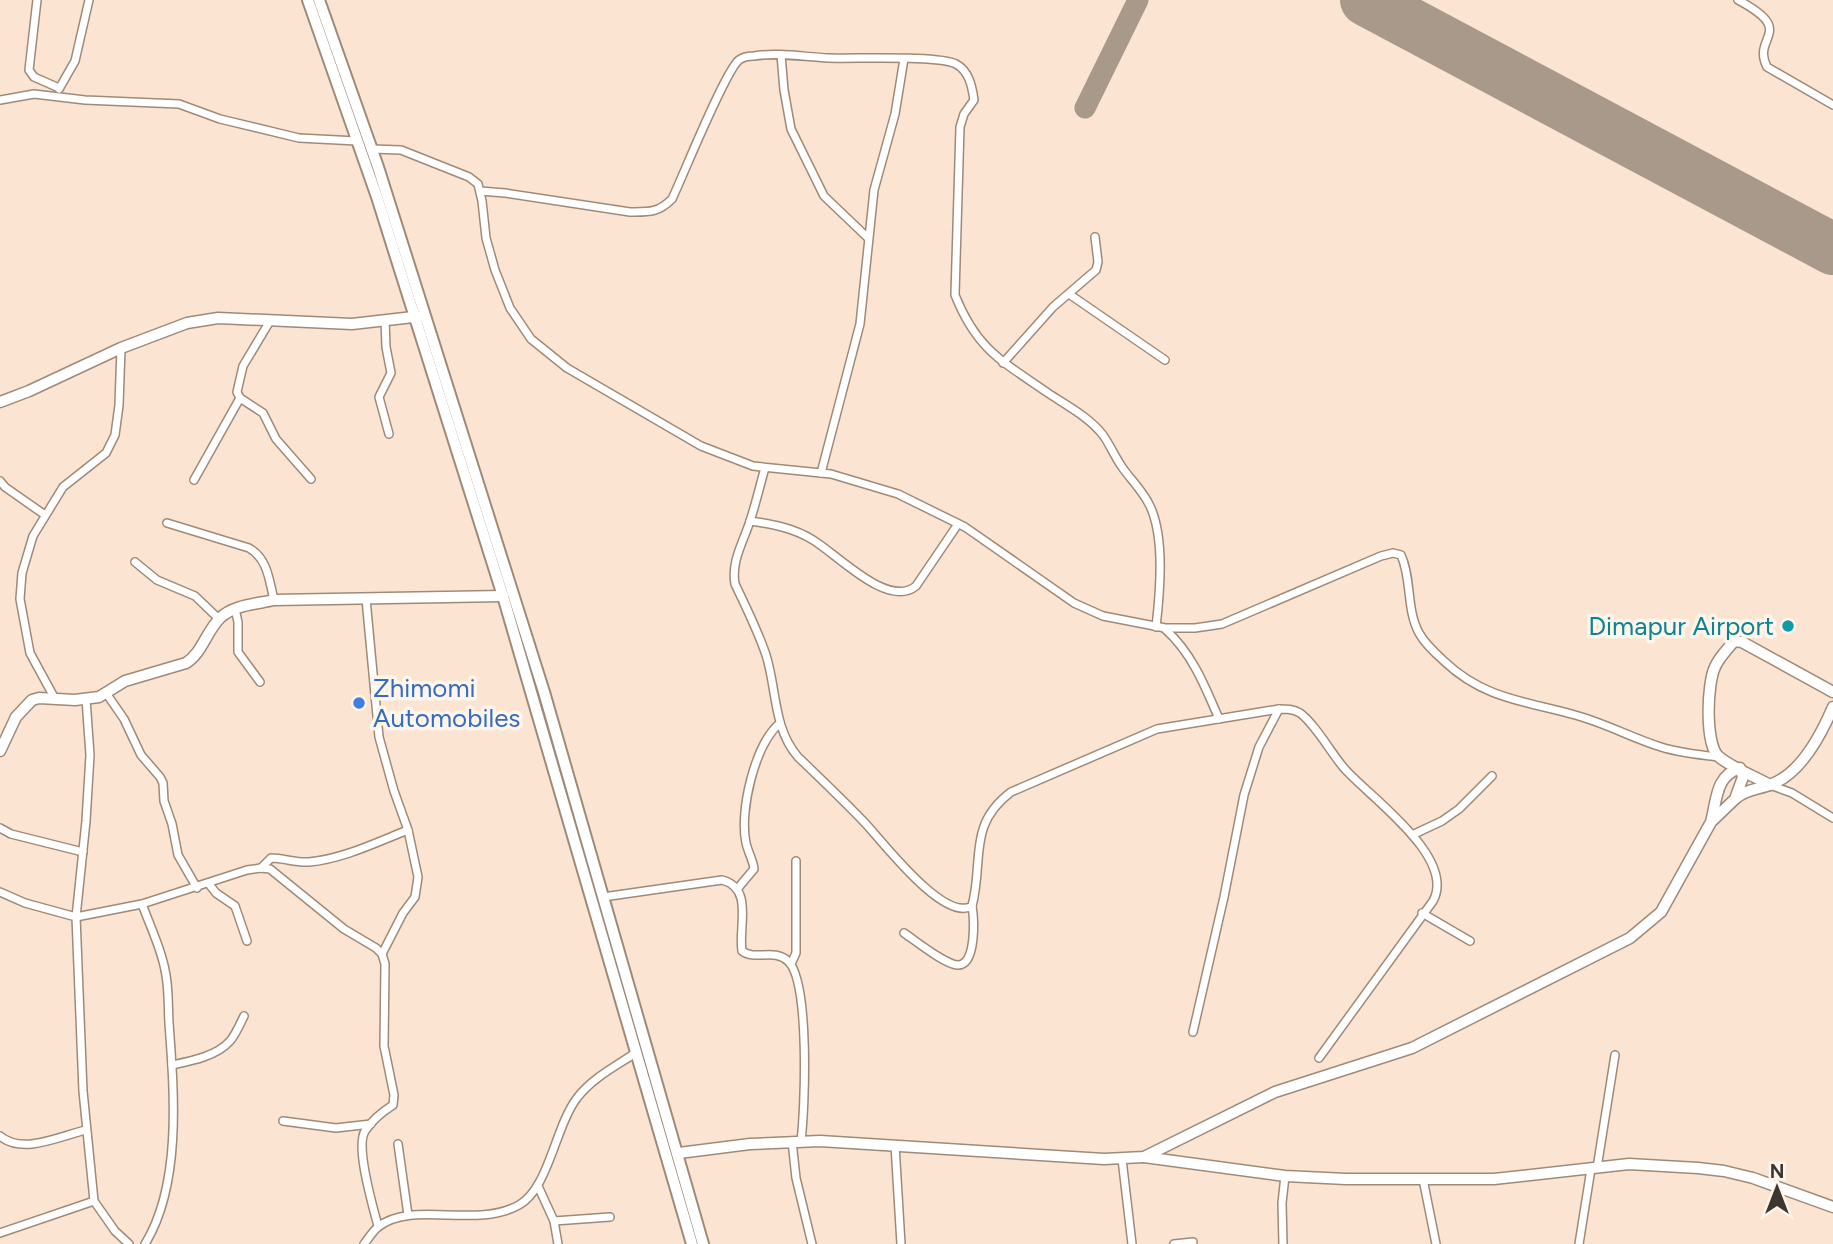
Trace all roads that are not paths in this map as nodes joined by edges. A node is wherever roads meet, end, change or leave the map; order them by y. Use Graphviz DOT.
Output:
graph roads {
  1 [pos="37,0"];
  2 [pos="89,0"];
  3 [pos="308,0"];
  4 [pos="320,0"];
  5 [pos="1738,0"];
  6 [pos="1760,0"];
  7 [pos="1753,9"];
  8 [pos="781,55"];
  9 [pos="904,59"];
  10 [pos="59,88"];
  11 [pos="56,97"];
  12 [pos="0,100"];
  13 [pos="1833,105"];
  14 [pos="357,141"];
  15 [pos="372,149"];
  16 [pos="480,191"];
  17 [pos="1095,237"];
  18 [pos="869,238"];
  19 [pos="1069,294"];
  20 [pos="420,317"];
  21 [pos="385,320"];
  22 [pos="270,321"];
  23 [pos="121,348"];
  24 [pos="1165,360"];
  25 [pos="1003,363"];
  26 [pos="240,398"];
  27 [pos="0,402"];
  28 [pos="389,435"];
  29 [pos="765,468"];
  30 [pos="821,473"];
  31 [pos="311,479"];
  32 [pos="194,480"];
  33 [pos="0,481"];
  34 [pos="45,515"];
  35 [pos="750,521"];
  36 [pos="167,523"];
  37 [pos="958,524"];
  38 [pos="135,562"];
  39 [pos="503,596"];
  40 [pos="366,599"];
  41 [pos="274,600"];
  42 [pos="235,609"];
  43 [pos="219,619"];
  44 [pos="1160,628"];
  45 [pos="260,682"];
  46 [pos="1833,692"];
  47 [pos="106,693"];
  48 [pos="54,697"];
  49 [pos="86,699"];
  50 [pos="1833,707"];
  51 [pos="1279,709"];
  52 [pos="1219,719"];
  53 [pos="780,723"];
  54 [pos="1,749"];
  55 [pos="1719,757"];
  56 [pos="1740,768"];
  57 [pos="1492,776"];
  58 [pos="1770,785"];
  59 [pos="1717,790"];
  60 [pos="1735,799"];
  61 [pos="1833,818"];
  62 [pos="1712,822"];
  63 [pos="0,828"];
  64 [pos="408,830"];
  65 [pos="1412,835"];
  66 [pos="83,852"];
  67 [pos="796,861"];
  68 [pos="261,868"];
  69 [pos="209,884"];
  70 [pos="197,888"];
  71 [pos="738,888"];
  72 [pos="0,892"];
  73 [pos="603,897"];
  74 [pos="142,904"];
  75 [pos="972,906"];
  76 [pos="1422,913"];
  77 [pos="76,917"];
  78 [pos="904,933"];
  79 [pos="247,941"];
  80 [pos="1469,941"];
  81 [pos="382,954"];
  82 [pos="791,964"];
  83 [pos="244,1016"];
  84 [pos="1193,1032"];
  85 [pos="637,1052"];
  86 [pos="1615,1055"];
  87 [pos="1319,1058"];
  88 [pos="172,1065"];
  89 [pos="283,1121"];
  90 [pos="370,1124"];
  91 [pos="86,1130"];
  92 [pos="0,1136"];
  93 [pos="797,1141"];
  94 [pos="398,1144"];
  95 [pos="895,1145"];
  96 [pos="679,1153"];
  97 [pos="1144,1157"];
  98 [pos="1122,1159"];
  99 [pos="1594,1168"];
  100 [pos="1285,1176"];
  101 [pos="1423,1179"];
  102 [pos="538,1186"];
  103 [pos="94,1201"];
  104 [pos="1833,1207"];
  105 [pos="408,1214"];
  106 [pos="610,1217"];
  107 [pos="554,1221"];
  108 [pos="378,1227"];
  109 [pos="0,1233"];
  110 [pos="1193,1242"];
  111 [pos="129,1244"];
  112 [pos="145,1244"];
  113 [pos="365,1244"];
  114 [pos="558,1244"];
  115 [pos="692,1244"];
  116 [pos="704,1244"];
  117 [pos="812,1244"];
  118 [pos="901,1244"];
  119 [pos="1132,1244"];
  120 [pos="1174,1244"];
  121 [pos="1283,1244"];
  122 [pos="1436,1244"];
  123 [pos="1579,1244"];
  1 -- 10 [label="street"];
  2 -- 10 [label="street"];
  3 -- 14 [label="main road"];
  4 -- 15 [label="main road"];
  5 -- 7 [label="street"];
  6 -- 7 [label="street"];
  7 -- 13 [label="street"];
  8 -- 9 [label="street"];
  8 -- 16 [label="street"];
  8 -- 18 [label="street"];
  9 -- 18 [label="street"];
  9 -- 25 [label="street"];
  10 -- 11 [label="street"];
  11 -- 12 [label="street"];
  11 -- 14 [label="street"];
  14 -- 20 [label="main road"];
  15 -- 16 [label="street"];
  15 -- 20 [label="main road"];
  16 -- 29 [label="street"];
  17 -- 19 [label="street"];
  18 -- 30 [label="street"];
  19 -- 24 [label="street"];
  19 -- 25 [label="street"];
  20 -- 21 [label="street"];
  20 -- 39 [label="main road"];
  20 -- 73 [label="main road"];
  21 -- 22 [label="street"];
  21 -- 28 [label="street"];
  22 -- 23 [label="street"];
  22 -- 26 [label="street"];
  23 -- 27 [label="street"];
  23 -- 34 [label="street"];
  25 -- 44 [label="street"];
  26 -- 31 [label="street"];
  26 -- 32 [label="street"];
  29 -- 30 [label="street"];
  29 -- 35 [label="street"];
  30 -- 37 [label="street"];
  33 -- 34 [label="street"];
  34 -- 48 [label="street"];
  35 -- 37 [label="street"];
  35 -- 53 [label="street"];
  36 -- 41 [label="street"];
  37 -- 44 [label="street"];
  38 -- 43 [label="street"];
  39 -- 40 [label="street"];
  39 -- 85 [label="main road"];
  40 -- 41 [label="street"];
  40 -- 64 [label="street"];
  41 -- 42 [label="street"];
  42 -- 43 [label="street"];
  42 -- 45 [label="street"];
  43 -- 47 [label="street"];
  44 -- 52 [label="street"];
  44 -- 55 [label="street"];
  46 -- 55 [label="street"];
  47 -- 49 [label="street"];
  47 -- 70 [label="street"];
  48 -- 49 [label="street"];
  48 -- 54 [label="street"];
  49 -- 66 [label="street"];
  50 -- 58 [label="street"];
  51 -- 52 [label="street"];
  51 -- 65 [label="street"];
  51 -- 84 [label="street"];
  52 -- 75 [label="street"];
  53 -- 71 [label="street"];
  53 -- 75 [label="street"];
  55 -- 56 [label="street"];
  55 -- 59 [label="street"];
  56 -- 58 [label="street"];
  56 -- 59 [label="street"];
  56 -- 60 [label="street"];
  57 -- 65 [label="street"];
  58 -- 60 [label="street"];
  58 -- 61 [label="street"];
  59 -- 62 [label="street"];
  60 -- 62 [label="street"];
  62 -- 97 [label="street"];
  63 -- 66 [label="street"];
  64 -- 68 [label="street"];
  64 -- 81 [label="street"];
  65 -- 76 [label="street"];
  66 -- 77 [label="street"];
  67 -- 82 [label="street"];
  68 -- 69 [label="street"];
  68 -- 81 [label="street"];
  69 -- 70 [label="street"];
  69 -- 79 [label="street"];
  70 -- 74 [label="street"];
  71 -- 73 [label="street"];
  71 -- 82 [label="street"];
  72 -- 77 [label="street"];
  73 -- 96 [label="main road"];
  74 -- 77 [label="street"];
  74 -- 88 [label="street"];
  75 -- 78 [label="street"];
  76 -- 80 [label="street"];
  76 -- 87 [label="street"];
  77 -- 91 [label="street"];
  81 -- 90 [label="street"];
  82 -- 93 [label="street"];
  83 -- 88 [label="street"];
  85 -- 102 [label="street"];
  85 -- 115 [label="main road"];
  86 -- 99 [label="street"];
  88 -- 112 [label="street"];
  89 -- 90 [label="street"];
  90 -- 108 [label="street"];
  91 -- 92 [label="street"];
  91 -- 103 [label="street"];
  93 -- 95 [label="street"];
  93 -- 96 [label="street"];
  93 -- 117 [label="street"];
  94 -- 105 [label="street"];
  95 -- 98 [label="street"];
  95 -- 118 [label="street"];
  96 -- 116 [label="main road"];
  97 -- 98 [label="street"];
  97 -- 100 [label="street"];
  98 -- 119 [label="street"];
  99 -- 101 [label="street"];
  99 -- 104 [label="street"];
  99 -- 123 [label="street"];
  100 -- 101 [label="street"];
  100 -- 121 [label="street"];
  101 -- 122 [label="street"];
  102 -- 105 [label="street"];
  102 -- 107 [label="street"];
  103 -- 109 [label="street"];
  103 -- 111 [label="street"];
  105 -- 108 [label="street"];
  106 -- 107 [label="street"];
  107 -- 114 [label="street"];
  108 -- 113 [label="street"];
  110 -- 120 [label="street"];
}
